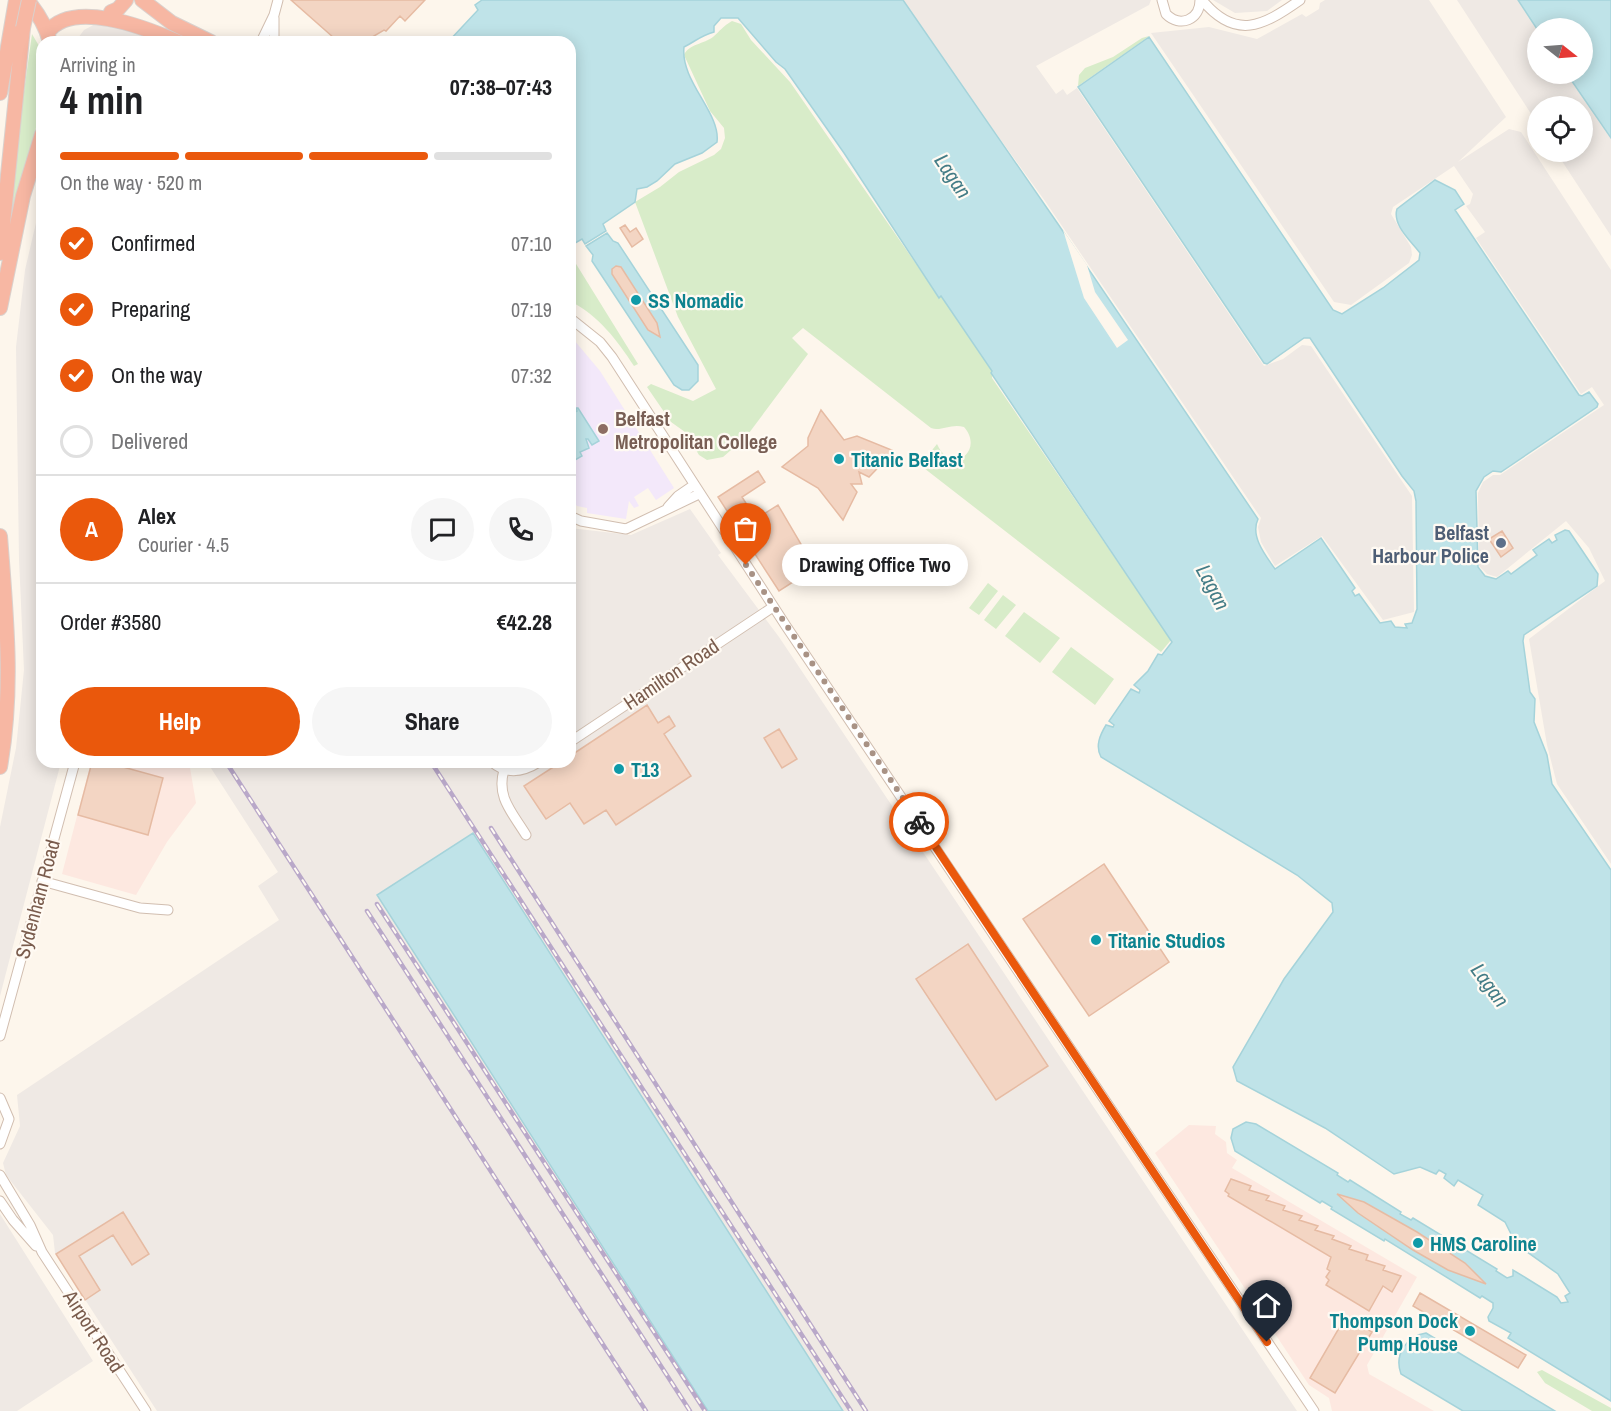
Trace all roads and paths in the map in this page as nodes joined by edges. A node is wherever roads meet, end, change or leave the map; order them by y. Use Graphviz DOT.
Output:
graph roads {
  1 [pos="16,0"];
  2 [pos="28,0"];
  3 [pos="126,0"];
  4 [pos="142,0"];
  5 [pos="278,0"];
  6 [pos="1162,0"];
  7 [pos="1201,0"];
  8 [pos="1300,0"];
  9 [pos="111,12"];
  10 [pos="274,15"];
  11 [pos="1195,15"];
  12 [pos="1220,17"];
  13 [pos="49,36"];
  14 [pos="49,36"];
  15 [pos="165,36"];
  16 [pos="199,36"];
  17 [pos="264,36"];
  18 [pos="274,36"];
  19 [pos="0,93"];
  20 [pos="36,154"];
  21 [pos="0,254"];
  22 [pos="0,308"];
  23 [pos="576,323"];
  24 [pos="696,490"];
  25 [pos="576,517"];
  26 [pos="0,536"];
  27 [pos="773,607"];
  28 [pos="576,738"];
  29 [pos="0,767"];
  30 [pos="73,768"];
  31 [pos="501,768"];
  32 [pos="525,768"];
  33 [pos="504,770"];
  34 [pos="526,835"];
  35 [pos="42,881"];
  36 [pos="168,910"];
  37 [pos="0,1036"];
  38 [pos="0,1101"];
  39 [pos="0,1144"];
  40 [pos="0,1175"];
  41 [pos="0,1201"];
  42 [pos="42,1252"];
  43 [pos="146,1411"];
  44 [pos="1314,1411"];
  1 -- 19 [label="highway"];
  2 -- 13 [label="highway"];
  2 -- 21 [label="highway, bridge"];
  3 -- 9 [label="highway"];
  4 -- 16 [label="highway"];
  5 -- 10 [label="street"];
  6 -- 11 [label="street"];
  7 -- 11 [label="street"];
  7 -- 12 [label="street"];
  8 -- 12 [label="street"];
  9 -- 14 [label="highway"];
  9 -- 15 [label="highway"];
  10 -- 17 [label="street"];
  10 -- 18 [label="street"];
  11 -- 12 [label="street"];
  20 -- 22 [label="highway"];
  23 -- 24 [label="street"];
  24 -- 25 [label="street"];
  24 -- 27 [label="street"];
  26 -- 29 [label="highway"];
  27 -- 28 [label="street, Hamilton Road"];
  27 -- 44 [label="street"];
  30 -- 35 [label="street, Sydenham Road"];
  31 -- 33 [label="street"];
  32 -- 33 [label="street"];
  33 -- 34 [label="street"];
  35 -- 36 [label="street"];
  35 -- 37 [label="street, Sydenham Road"];
  38 -- 39 [label="street"];
  40 -- 42 [label="street, Airport Road"];
  41 -- 42 [label="street, Airport Road"];
  42 -- 43 [label="street, Airport Road"];
}
